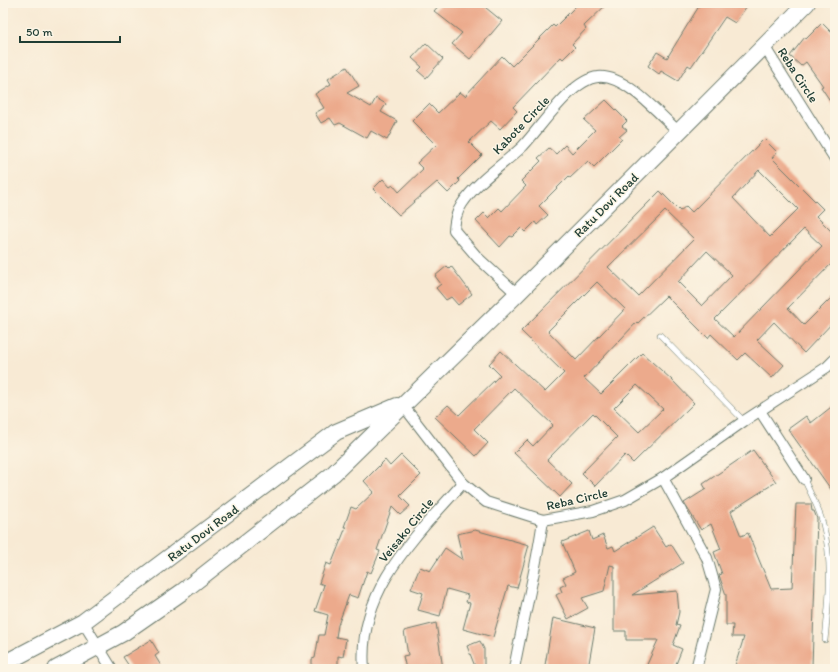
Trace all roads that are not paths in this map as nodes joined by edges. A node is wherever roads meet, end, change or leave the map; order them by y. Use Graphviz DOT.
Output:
graph roads {
  1 [pos="807,3"];
  2 [pos="764,46"];
  3 [pos="679,132"];
  4 [pos="835,159"];
  5 [pos="517,294"];
  6 [pos="660,335"];
  7 [pos="835,359"];
  8 [pos="402,404"];
  9 [pos="760,411"];
  10 [pos="744,421"];
  11 [pos="663,478"];
  12 [pos="804,479"];
  13 [pos="463,483"];
  14 [pos="543,520"];
  15 [pos="83,622"];
  16 [pos="825,640"];
  17 [pos="98,646"];
  18 [pos="3,664"];
  19 [pos="56,669"];
  20 [pos="112,669"];
  21 [pos="364,669"];
  22 [pos="514,669"];
  23 [pos="696,669"];
  1 -- 2 [label="main road, Ratu Dovi Road"];
  2 -- 3 [label="main road, Ratu Dovi Road"];
  2 -- 4 [label="street, Reba Circle"];
  3 -- 5 [label="main road, Ratu Dovi Road"];
  3 -- 5 [label="street, Kabote Circle"];
  5 -- 8 [label="main road, Ratu Dovi Road"];
  6 -- 10 [label="lane"];
  7 -- 9 [label="street, Reba Circle"];
  8 -- 13 [label="street, Reba Circle"];
  8 -- 15 [label="main road, Ratu Dovi Road"];
  8 -- 17 [label="main road, Ratu Dovi Road"];
  9 -- 10 [label="street, Reba Circle"];
  9 -- 12 [label="street"];
  10 -- 11 [label="street, Reba Circle"];
  11 -- 14 [label="street, Reba Circle"];
  11 -- 23 [label="street"];
  12 -- 16 [label="lane"];
  13 -- 14 [label="street, Reba Circle"];
  13 -- 21 [label="street, Veisako Circle"];
  14 -- 22 [label="street"];
  15 -- 17 [label="street"];
  15 -- 18 [label="main road, Ratu Dovi Road"];
  17 -- 19 [label="main road, Ratu Dovi Road"];
  17 -- 20 [label="street"];
}
